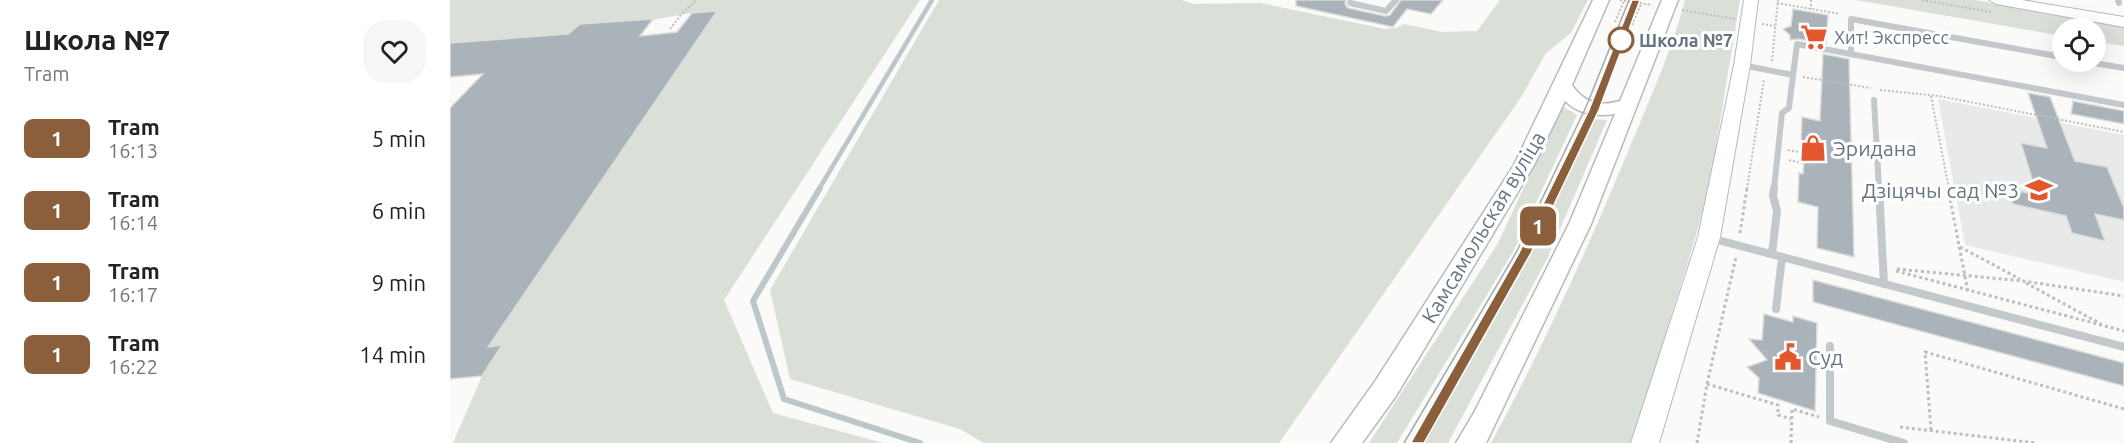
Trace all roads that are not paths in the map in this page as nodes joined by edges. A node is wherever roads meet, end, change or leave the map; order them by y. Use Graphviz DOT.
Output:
graph roads {
  1 [pos="1396,0"];
  2 [pos="1601,0"];
  3 [pos="1751,0"];
  4 [pos="1996,0"];
  5 [pos="1350,3"];
  6 [pos="1668,4"];
  7 [pos="2040,4"];
  8 [pos="2124,22"];
  9 [pos="1851,54"];
  10 [pos="2052,55"];
  11 [pos="1742,65"];
  12 [pos="2106,65"];
  13 [pos="2124,68"];
  14 [pos="1793,75"];
  15 [pos="1563,85"];
  16 [pos="1874,100"];
  17 [pos="1627,105"];
  18 [pos="2124,105"];
  19 [pos="1708,237"];
  20 [pos="1772,254"];
  21 [pos="1782,257"];
  22 [pos="1884,284"];
  23 [pos="1776,309"];
  24 [pos="1830,346"];
  25 [pos="2124,347"];
  26 [pos="1346,443"];
  27 [pos="1471,443"];
  28 [pos="1645,443"];
  29 [pos="1904,443"];
  1 -- 5 [label="lane"];
  2 -- 15 [label="main road, Камсамольская вуліца"];
  3 -- 11 [label="street"];
  4 -- 7 [label="street"];
  6 -- 17 [label="main road"];
  7 -- 8 [label="street"];
  9 -- 10 [label="lane"];
  9 -- 14 [label="lane"];
  9 -- 18 [label="lane"];
  11 -- 14 [label="lane"];
  11 -- 19 [label="street"];
  12 -- 13 [label="lane"];
  14 -- 20 [label="lane"];
  15 -- 17 [label="main road"];
  15 -- 26 [label="main road, Камсамольская вуліца"];
  16 -- 22 [label="lane"];
  17 -- 27 [label="main road"];
  19 -- 20 [label="lane"];
  19 -- 28 [label="street"];
  20 -- 21 [label="lane"];
  21 -- 22 [label="lane"];
  21 -- 23 [label="lane"];
  22 -- 25 [label="lane"];
  24 -- 29 [label="lane"];
}
